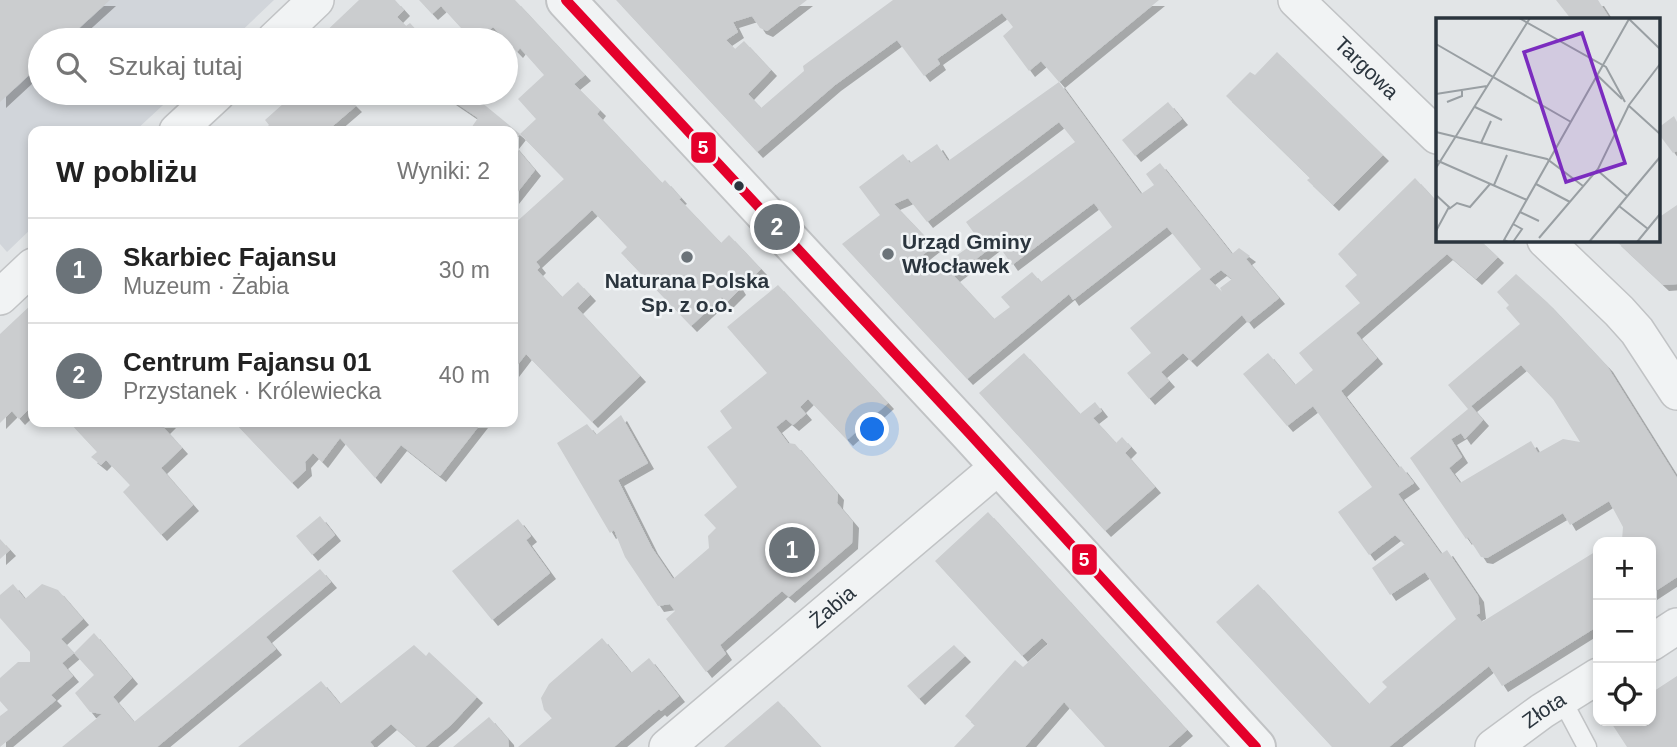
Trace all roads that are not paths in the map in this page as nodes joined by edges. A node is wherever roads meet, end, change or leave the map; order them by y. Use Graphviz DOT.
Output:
graph roads {
  1 [pos="316,0"];
  2 [pos="566,0"];
  3 [pos="1296,0"];
  4 [pos="287,28"];
  5 [pos="205,105"];
  6 [pos="182,126"];
  7 [pos="1436,135"];
  8 [pos="1547,242"];
  9 [pos="28,271"];
  10 [pos="0,297"];
  11 [pos="1664,343"];
  12 [pos="1677,392"];
  13 [pos="999,466"];
  14 [pos="1677,626"];
  15 [pos="1656,640"];
  16 [pos="1593,679"];
  17 [pos="1561,698"];
  18 [pos="667,747"];
  19 [pos="1256,747"];
  20 [pos="1493,747"];
  21 [pos="1587,747"];
  1 -- 4 [label="street"];
  2 -- 13 [label="street"];
  3 -- 7 [label="street, Targowa"];
  5 -- 6 [label="street"];
  8 -- 11 [label="street"];
  9 -- 10 [label="street"];
  11 -- 12 [label="street"];
  13 -- 18 [label="street, Żabia"];
  13 -- 19 [label="street"];
  14 -- 15 [label="street"];
  16 -- 17 [label="street, Złota"];
  17 -- 20 [label="street, Złota"];
  17 -- 21 [label="lane"];
}
